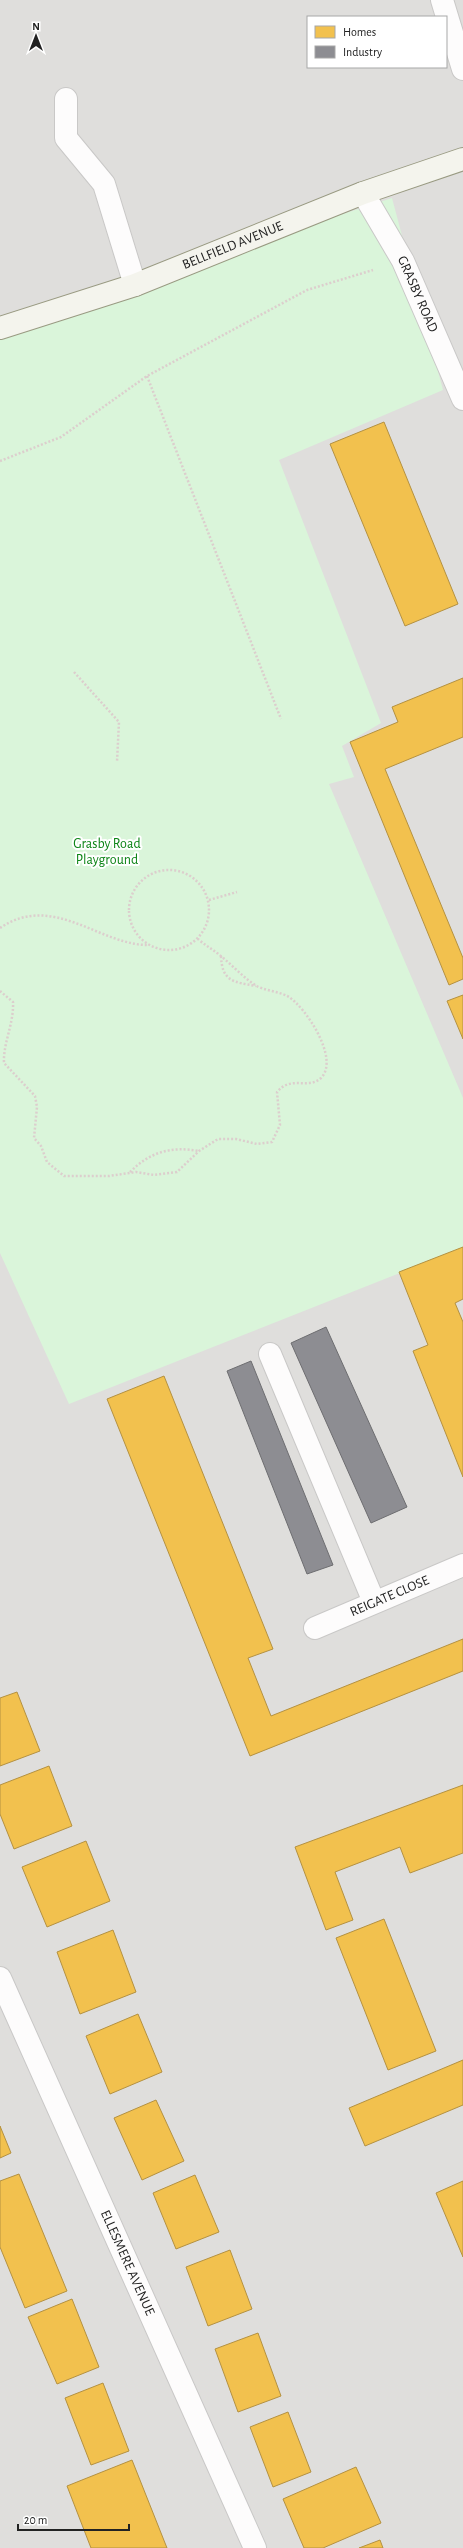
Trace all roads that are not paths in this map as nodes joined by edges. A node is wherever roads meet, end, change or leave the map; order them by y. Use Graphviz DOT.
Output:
graph roads {
  1 [pos="442,0"];
  2 [pos="447,16"];
  3 [pos="447,16"];
  4 [pos="463,69"];
  5 [pos="66,99"];
  6 [pos="463,159"];
  7 [pos="363,193"];
  8 [pos="135,285"];
  9 [pos="0,328"];
  10 [pos="463,399"];
  11 [pos="270,1354"];
  12 [pos="463,1565"];
  13 [pos="374,1602"];
  14 [pos="316,1628"];
  15 [pos="0,1978"];
  16 [pos="255,2548"];
  1 -- 2 [label="street"];
  3 -- 4 [label="street"];
  5 -- 8 [label="street"];
  6 -- 7 [label="street, BELLFIELD AVENUE"];
  7 -- 8 [label="street, BELLFIELD AVENUE"];
  7 -- 10 [label="street, GRASBY ROAD"];
  8 -- 9 [label="street, BELLFIELD AVENUE"];
  11 -- 13 [label="street"];
  12 -- 13 [label="street, REIGATE CLOSE"];
  13 -- 14 [label="street, REIGATE CLOSE"];
  15 -- 16 [label="street, ELLESMERE AVENUE"];
}
